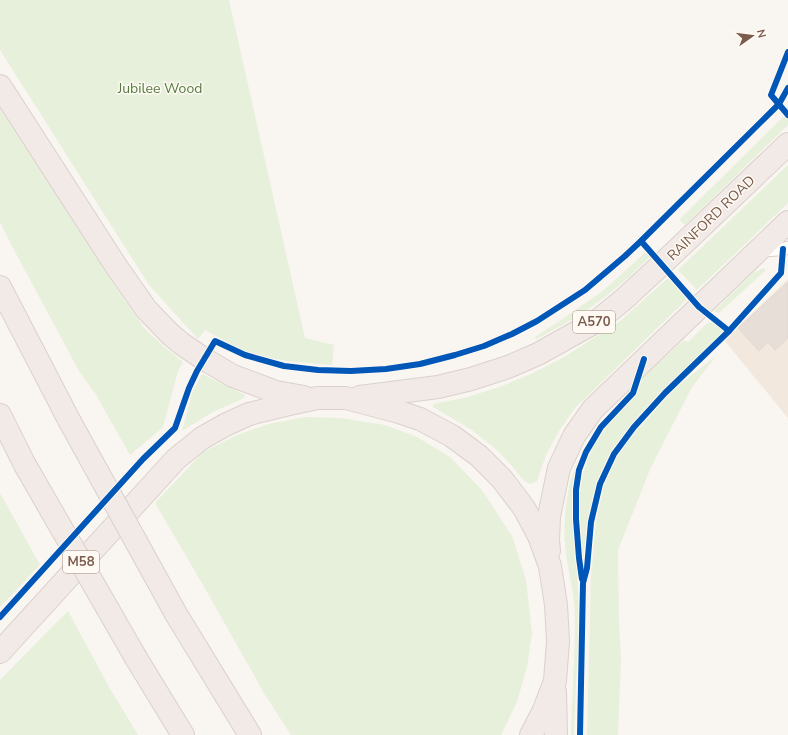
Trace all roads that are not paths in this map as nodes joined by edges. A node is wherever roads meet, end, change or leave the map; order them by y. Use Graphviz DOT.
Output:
graph roads {
  1 [pos="0,86"];
  2 [pos="788,144"];
  3 [pos="788,222"];
  4 [pos="788,248"];
  5 [pos="758,251"];
  6 [pos="0,288"];
  7 [pos="317,398"];
  8 [pos="346,398"];
  9 [pos="0,415"];
  10 [pos="550,566"];
  11 [pos="0,652"];
  12 [pos="555,681"];
  13 [pos="183,735"];
  14 [pos="250,735"];
  15 [pos="531,735"];
  16 [pos="556,735"];
  1 -- 7 [label="highway"];
  2 -- 8 [label="highway, RAINFORD ROAD / A570"];
  3 -- 5 [label="highway, A570"];
  4 -- 5 [label="lane"];
  5 -- 10 [label="highway, A570"];
  6 -- 14 [label="highway, bridge"];
  7 -- 8 [label="highway, A570"];
  7 -- 11 [label="highway, A570"];
  8 -- 10 [label="highway, A570"];
  9 -- 13 [label="highway, M58, bridge"];
  10 -- 12 [label="highway, A570"];
  12 -- 15 [label="highway, A570"];
  12 -- 16 [label="highway"];
}
